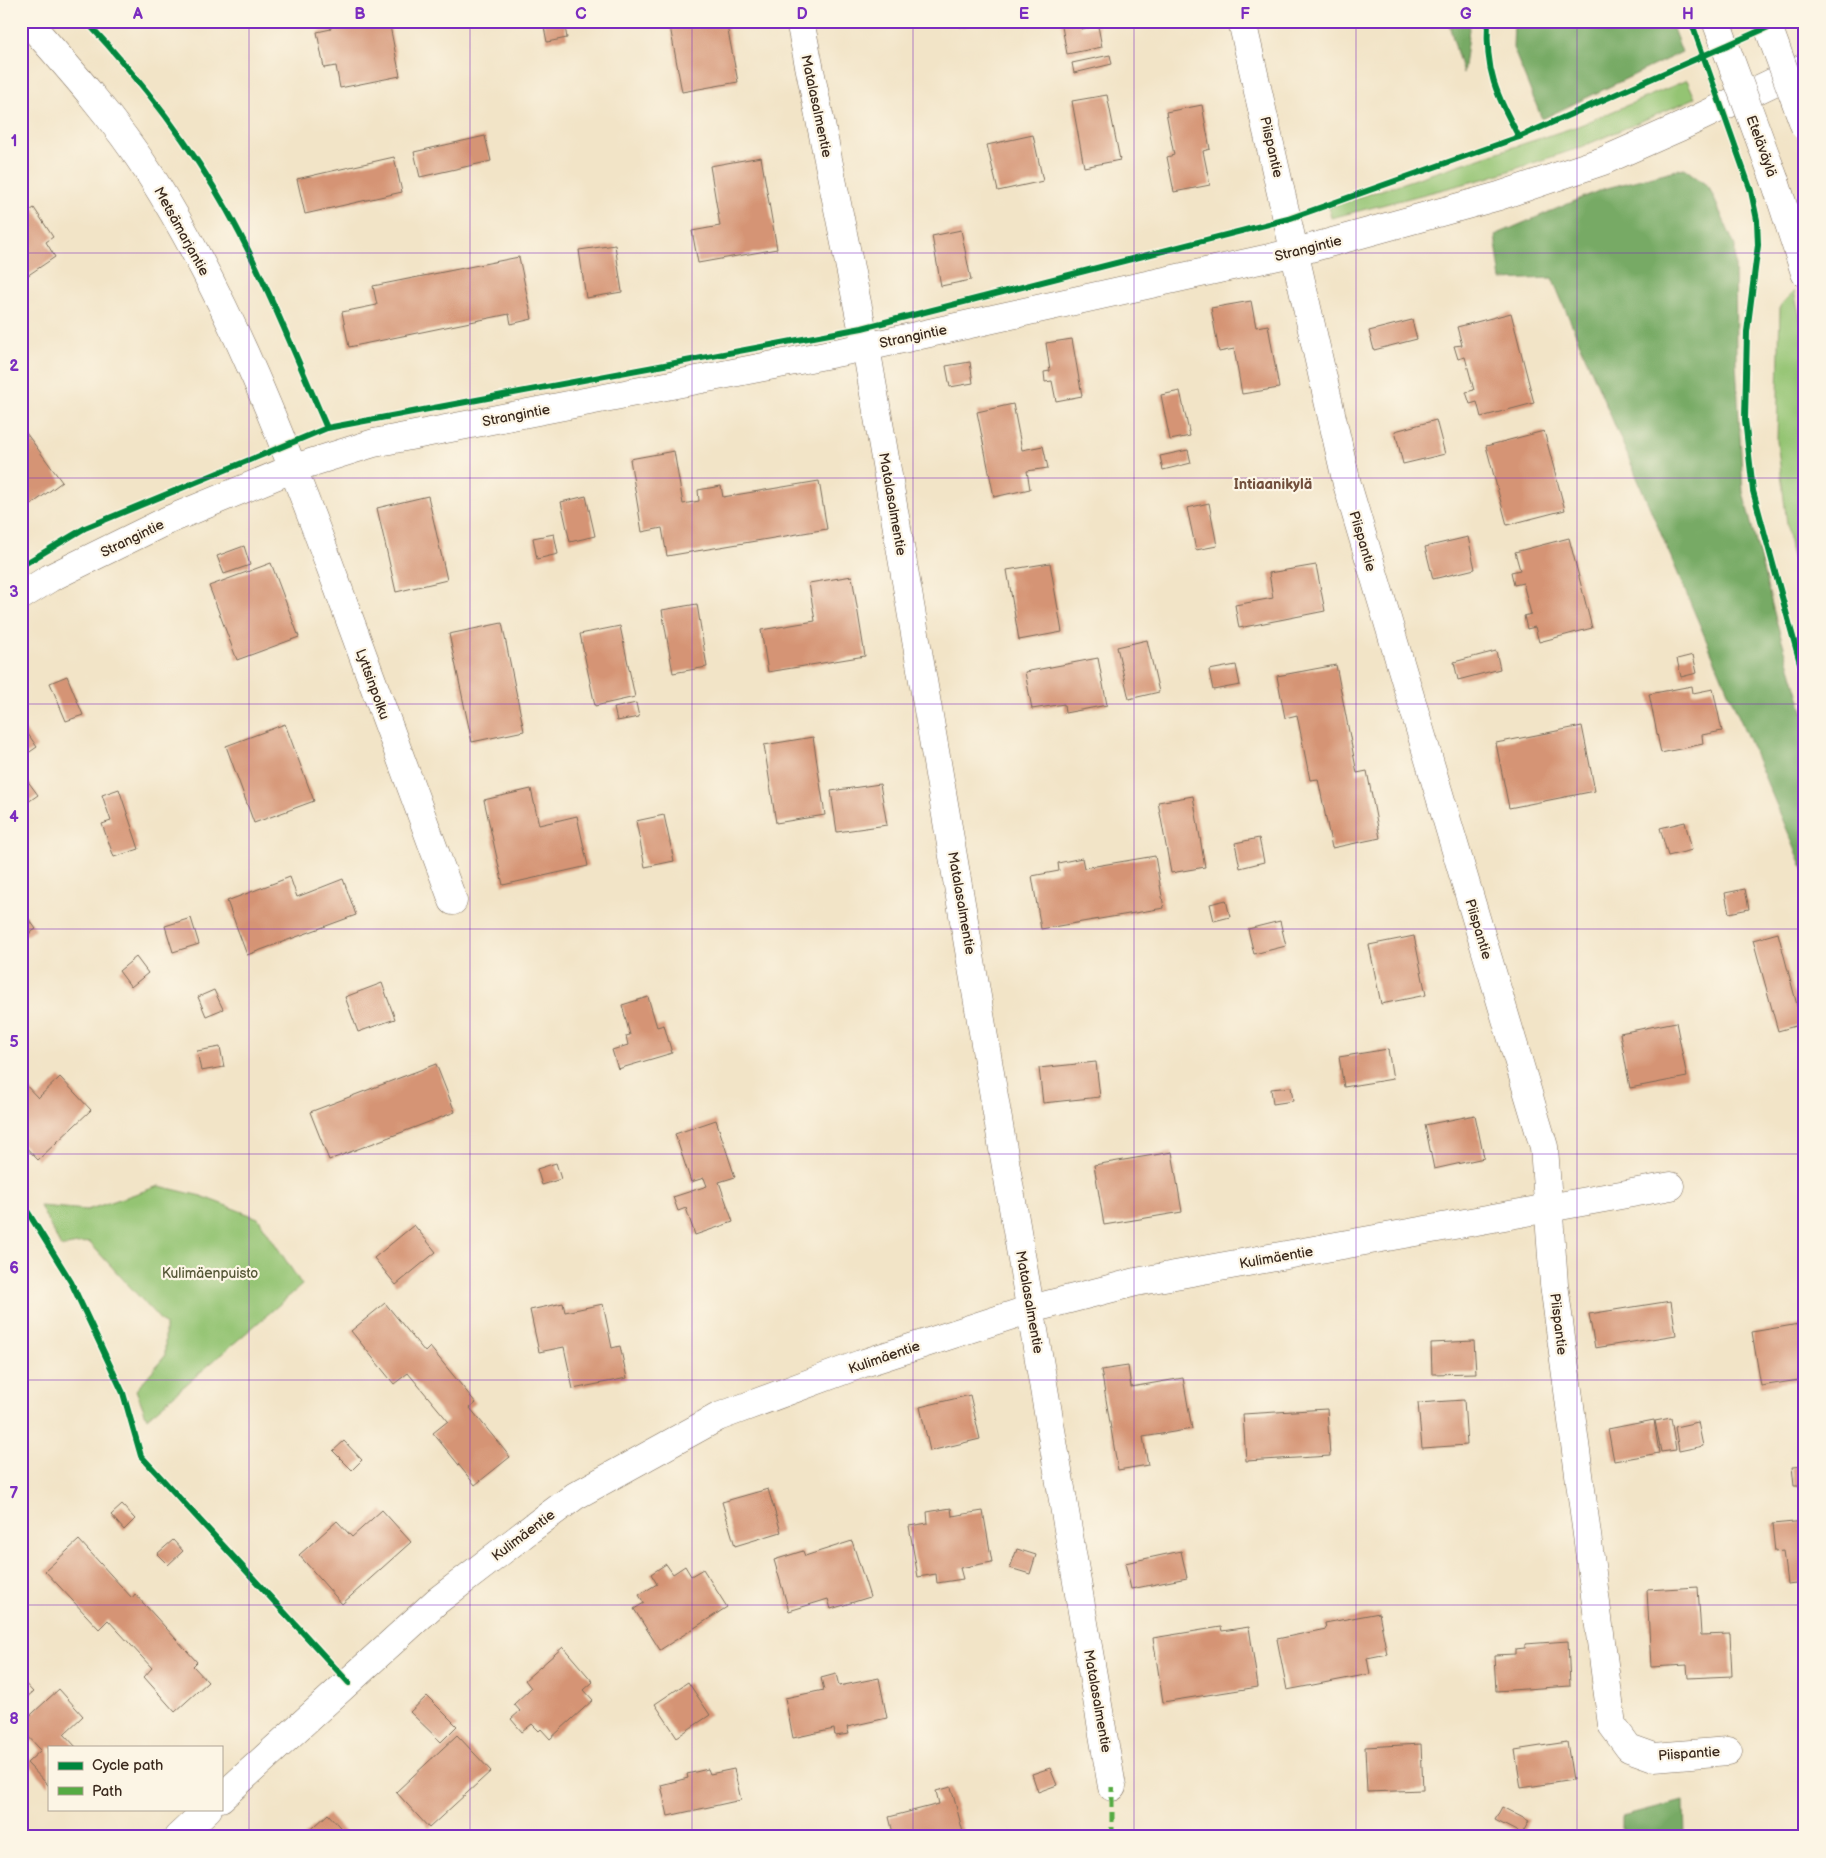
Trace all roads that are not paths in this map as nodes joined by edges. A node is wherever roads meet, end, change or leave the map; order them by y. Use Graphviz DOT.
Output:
graph roads {
  1 [pos="27,21"];
  2 [pos="800,21"];
  3 [pos="1242,21"];
  4 [pos="1716,21"];
  5 [pos="1766,21"];
  6 [pos="1805,67"];
  7 [pos="1805,127"];
  8 [pos="1296,252"];
  9 [pos="1805,273"];
  10 [pos="866,347"];
  11 [pos="294,468"];
  12 [pos="21,596"];
  13 [pos="453,901"];
  14 [pos="1670,1186"];
  15 [pos="1549,1208"];
  16 [pos="1032,1308"];
  17 [pos="1728,1751"];
  18 [pos="1112,1787"];
  19 [pos="222,1797"];
  20 [pos="207,1810"];
  21 [pos="178,1837"];
  1 -- 11 [label="main road, Metsämarjantie"];
  2 -- 10 [label="main road, Matalasalmentie"];
  3 -- 8 [label="main road, Piispantie"];
  4 -- 9 [label="main road, Eteläväylä, bridge"];
  5 -- 7 [label="main road, bridge"];
  6 -- 8 [label="main road, Strangintie"];
  8 -- 10 [label="main road, Strangintie"];
  8 -- 15 [label="main road, Piispantie"];
  10 -- 11 [label="main road, Strangintie"];
  10 -- 16 [label="main road, Matalasalmentie"];
  11 -- 12 [label="main road, Strangintie"];
  11 -- 13 [label="main road, Lyttsinpolku"];
  14 -- 15 [label="main road, Kulimäentie"];
  15 -- 16 [label="main road, Kulimäentie"];
  15 -- 17 [label="main road, Piispantie"];
  16 -- 18 [label="main road, Matalasalmentie"];
  16 -- 19 [label="main road, Kulimäentie"];
  20 -- 21 [label="main road"];
}
